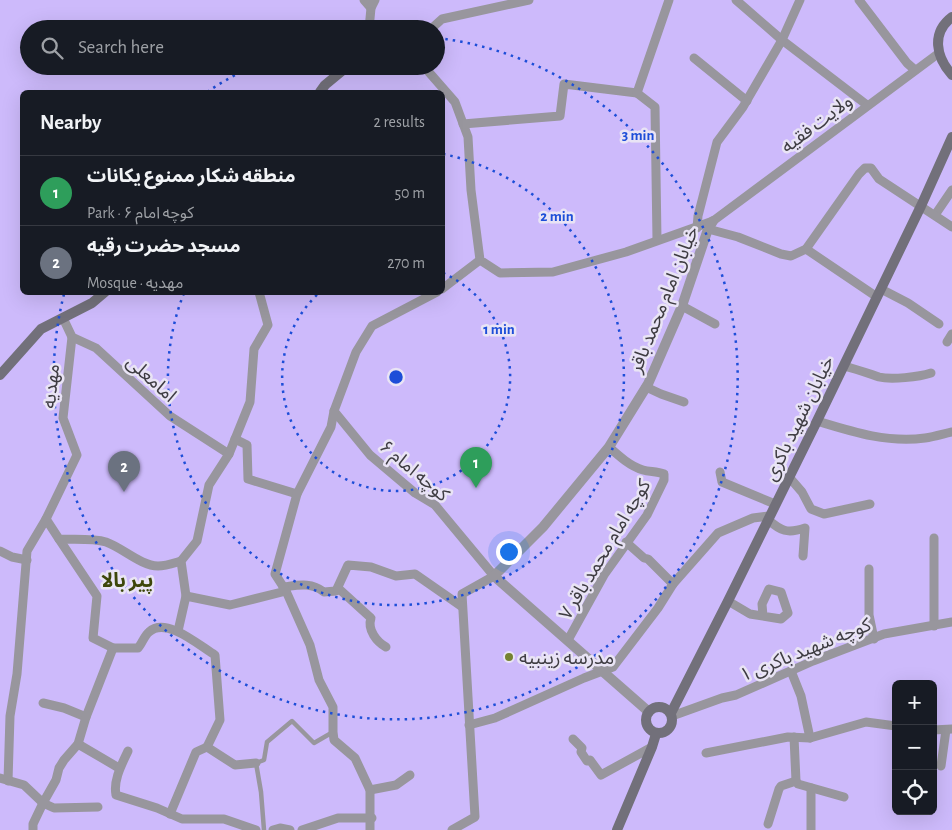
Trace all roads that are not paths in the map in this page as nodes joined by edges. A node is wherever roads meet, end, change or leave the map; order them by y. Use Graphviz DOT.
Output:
graph roads {
  1 [pos="364,0"];
  2 [pos="529,0"];
  3 [pos="669,0"];
  4 [pos="736,0"];
  5 [pos="800,0"];
  6 [pos="858,0"];
  7 [pos="373,4"];
  8 [pos="952,17"];
  9 [pos="370,20"];
  10 [pos="441,20"];
  11 [pos="782,40"];
  12 [pos="939,53"];
  13 [pos="694,58"];
  14 [pos="915,70"];
  15 [pos="337,75"];
  16 [pos="431,75"];
  17 [pos="952,75"];
  18 [pos="321,90"];
  19 [pos="444,90"];
  20 [pos="445,91"];
  21 [pos="637,93"];
  22 [pos="747,100"];
  23 [pos="867,105"];
  24 [pos="463,124"];
  25 [pos="952,137"];
  26 [pos="952,190"];
  27 [pos="921,206"];
  28 [pos="935,215"];
  29 [pos="711,225"];
  30 [pos="952,227"];
  31 [pos="697,228"];
  32 [pos="657,240"];
  33 [pos="806,249"];
  34 [pos="480,260"];
  35 [pos="445,287"];
  36 [pos="878,293"];
  37 [pos="101,295"];
  38 [pos="260,295"];
  39 [pos="431,295"];
  40 [pos="682,306"];
  41 [pos="63,318"];
  42 [pos="714,324"];
  43 [pos="939,324"];
  44 [pos="72,337"];
  45 [pos="844,366"];
  46 [pos="931,373"];
  47 [pos="0,375"];
  48 [pos="646,387"];
  49 [pos="684,402"];
  50 [pos="334,410"];
  51 [pos="817,421"];
  52 [pos="952,432"];
  53 [pos="235,439"];
  54 [pos="609,446"];
  55 [pos="229,454"];
  56 [pos="720,472"];
  57 [pos="788,477"];
  58 [pos="297,494"];
  59 [pos="775,504"];
  60 [pos="870,504"];
  61 [pos="768,518"];
  62 [pos="46,519"];
  63 [pos="934,538"];
  64 [pos="59,539"];
  65 [pos="626,542"];
  66 [pos="0,551"];
  67 [pos="803,556"];
  68 [pos="27,560"];
  69 [pos="181,561"];
  70 [pos="869,569"];
  71 [pos="494,576"];
  72 [pos="673,584"];
  73 [pos="338,588"];
  74 [pos="284,589"];
  75 [pos="186,596"];
  76 [pos="728,601"];
  77 [pos="462,606"];
  78 [pos="763,616"];
  79 [pos="952,622"];
  80 [pos="934,626"];
  81 [pos="178,631"];
  82 [pos="874,639"];
  83 [pos="568,640"];
  84 [pos="386,647"];
  85 [pos="113,648"];
  86 [pos="604,671"];
  87 [pos="791,671"];
  88 [pos="43,703"];
  89 [pos="649,712"];
  90 [pos="0,714"];
  91 [pos="672,714"];
  92 [pos="10,716"];
  93 [pos="86,717"];
  94 [pos="892,725"];
  95 [pos="469,726"];
  96 [pos="949,730"];
  97 [pos="333,732"];
  98 [pos="656,734"];
  99 [pos="794,737"];
  100 [pos="810,738"];
  101 [pos="573,739"];
  102 [pos="78,744"];
  103 [pos="207,747"];
  104 [pos="652,747"];
  105 [pos="128,751"];
  106 [pos="706,753"];
  107 [pos="256,763"];
  108 [pos="941,766"];
  109 [pos="119,768"];
  110 [pos="410,776"];
  111 [pos="4,780"];
  112 [pos="796,781"];
  113 [pos="811,788"];
  114 [pos="370,790"];
  115 [pos="844,797"];
  116 [pos="43,803"];
  117 [pos="98,806"];
  118 [pos="170,814"];
  119 [pos="372,818"];
  120 [pos="182,820"];
  121 [pos="768,824"];
  122 [pos="33,830"];
  123 [pos="182,830"];
  124 [pos="256,830"];
  125 [pos="264,830"];
  126 [pos="274,830"];
  127 [pos="290,830"];
  128 [pos="302,830"];
  129 [pos="370,830"];
  130 [pos="452,830"];
  131 [pos="617,830"];
  132 [pos="811,830"];
  1 -- 7 [label="street"];
  2 -- 10 [label="street"];
  3 -- 21 [label="street"];
  4 -- 11 [label="street"];
  5 -- 11 [label="street"];
  6 -- 14 [label="street"];
  7 -- 9 [label="street"];
  8 -- 12 [label="main road"];
  11 -- 22 [label="street"];
  11 -- 23 [label="street"];
  12 -- 14 [label="street, ولایت فقیه"];
  12 -- 17 [label="main road"];
  13 -- 22 [label="street"];
  14 -- 23 [label="street, ولایت فقیه"];
  15 -- 18 [label="main road"];
  16 -- 19 [label="street"];
  20 -- 24 [label="street"];
  21 -- 24 [label="street"];
  21 -- 32 [label="street"];
  22 -- 31 [label="street"];
  23 -- 29 [label="street, ولایت فقیه"];
  24 -- 34 [label="street"];
  25 -- 27 [label="main road, خیابان شهید باکری"];
  26 -- 28 [label="street"];
  27 -- 28 [label="street"];
  27 -- 33 [label="street"];
  27 -- 36 [label="main road, خیابان شهید باکری"];
  28 -- 30 [label="street"];
  29 -- 31 [label="street, ولایت فقیه"];
  29 -- 33 [label="street"];
  29 -- 40 [label="street, خیابان امام محمد باقر"];
  31 -- 32 [label="street, ولایت فقیه"];
  32 -- 34 [label="street, ولایت فقیه"];
  33 -- 36 [label="street"];
  34 -- 35 [label="street"];
  36 -- 43 [label="street"];
  36 -- 45 [label="main road, خیابان شهید باکری"];
  37 -- 41 [label="main road"];
  38 -- 53 [label="street"];
  39 -- 50 [label="street"];
  40 -- 42 [label="street"];
  40 -- 48 [label="street, خیابان امام محمد باقر"];
  41 -- 44 [label="street"];
  41 -- 47 [label="main road"];
  44 -- 55 [label="street, امامعلی"];
  44 -- 62 [label="street, مهدیه"];
  45 -- 46 [label="street"];
  45 -- 51 [label="main road, خیابان شهید باکری"];
  48 -- 49 [label="street"];
  48 -- 54 [label="street, خیابان امام محمد باقر"];
  50 -- 58 [label="street"];
  50 -- 71 [label="street, کوچه امام ۶"];
  51 -- 52 [label="street"];
  51 -- 57 [label="main road, خیابان شهید باکری"];
  53 -- 55 [label="street"];
  53 -- 58 [label="street"];
  54 -- 65 [label="street, کوچه امام محمد باقر ۷"];
  54 -- 71 [label="street, خیابان امام محمد باقر"];
  55 -- 69 [label="street"];
  56 -- 59 [label="street"];
  57 -- 59 [label="main road, خیابان شهید باکری"];
  57 -- 60 [label="street"];
  58 -- 74 [label="street"];
  59 -- 61 [label="main road, خیابان شهید باکری"];
  61 -- 67 [label="street"];
  61 -- 72 [label="street"];
  61 -- 76 [label="main road, خیابان شهید باکری"];
  62 -- 64 [label="street"];
  62 -- 68 [label="street, مهدیه"];
  63 -- 80 [label="street"];
  64 -- 69 [label="street"];
  64 -- 85 [label="street"];
  65 -- 72 [label="street"];
  65 -- 83 [label="street, کوچه امام محمد باقر ۷"];
  66 -- 68 [label="street"];
  68 -- 92 [label="street, مهدیه"];
  69 -- 75 [label="street"];
  70 -- 82 [label="street"];
  71 -- 77 [label="street"];
  71 -- 83 [label="street"];
  72 -- 86 [label="street"];
  73 -- 74 [label="street"];
  73 -- 77 [label="street"];
  73 -- 84 [label="street"];
  74 -- 75 [label="street"];
  74 -- 97 [label="street"];
  75 -- 81 [label="street"];
  76 -- 78 [label="street"];
  76 -- 91 [label="main road, خیابان شهید باکری"];
  77 -- 95 [label="street"];
  79 -- 80 [label="street, کوچه شهید باکری ۱"];
  80 -- 82 [label="street, کوچه شهید باکری ۱"];
  81 -- 85 [label="street"];
  81 -- 103 [label="street"];
  82 -- 87 [label="street, کوچه شهید باکری ۱"];
  83 -- 86 [label="street"];
  85 -- 93 [label="street"];
  86 -- 89 [label="street"];
  86 -- 95 [label="street"];
  87 -- 91 [label="street, کوچه شهید باکری ۱"];
  87 -- 100 [label="street"];
  88 -- 93 [label="street"];
  89 -- 91 [label="main road"];
  89 -- 98 [label="main road"];
  90 -- 92 [label="street"];
  91 -- 98 [label="main road"];
  92 -- 111 [label="street, مهدیه"];
  93 -- 102 [label="street"];
  94 -- 100 [label="street"];
  95 -- 130 [label="street"];
  96 -- 108 [label="street"];
  97 -- 107 [label="lane"];
  97 -- 114 [label="street"];
  98 -- 104 [label="main road"];
  99 -- 100 [label="street"];
  99 -- 106 [label="street"];
  99 -- 112 [label="street"];
  101 -- 104 [label="street"];
  102 -- 109 [label="street"];
  102 -- 116 [label="street"];
  103 -- 107 [label="street"];
  103 -- 118 [label="street"];
  104 -- 131 [label="main road"];
  105 -- 109 [label="street"];
  107 -- 125 [label="lane"];
  109 -- 118 [label="street"];
  110 -- 114 [label="street"];
  111 -- 116 [label="street"];
  112 -- 113 [label="street"];
  112 -- 121 [label="street"];
  113 -- 115 [label="street"];
  113 -- 132 [label="street"];
  114 -- 119 [label="street"];
  116 -- 117 [label="street"];
  116 -- 122 [label="street"];
  118 -- 120 [label="street"];
  119 -- 128 [label="street"];
  119 -- 129 [label="street"];
  120 -- 123 [label="street"];
  120 -- 124 [label="street"];
  126 -- 127 [label="street"];
}
